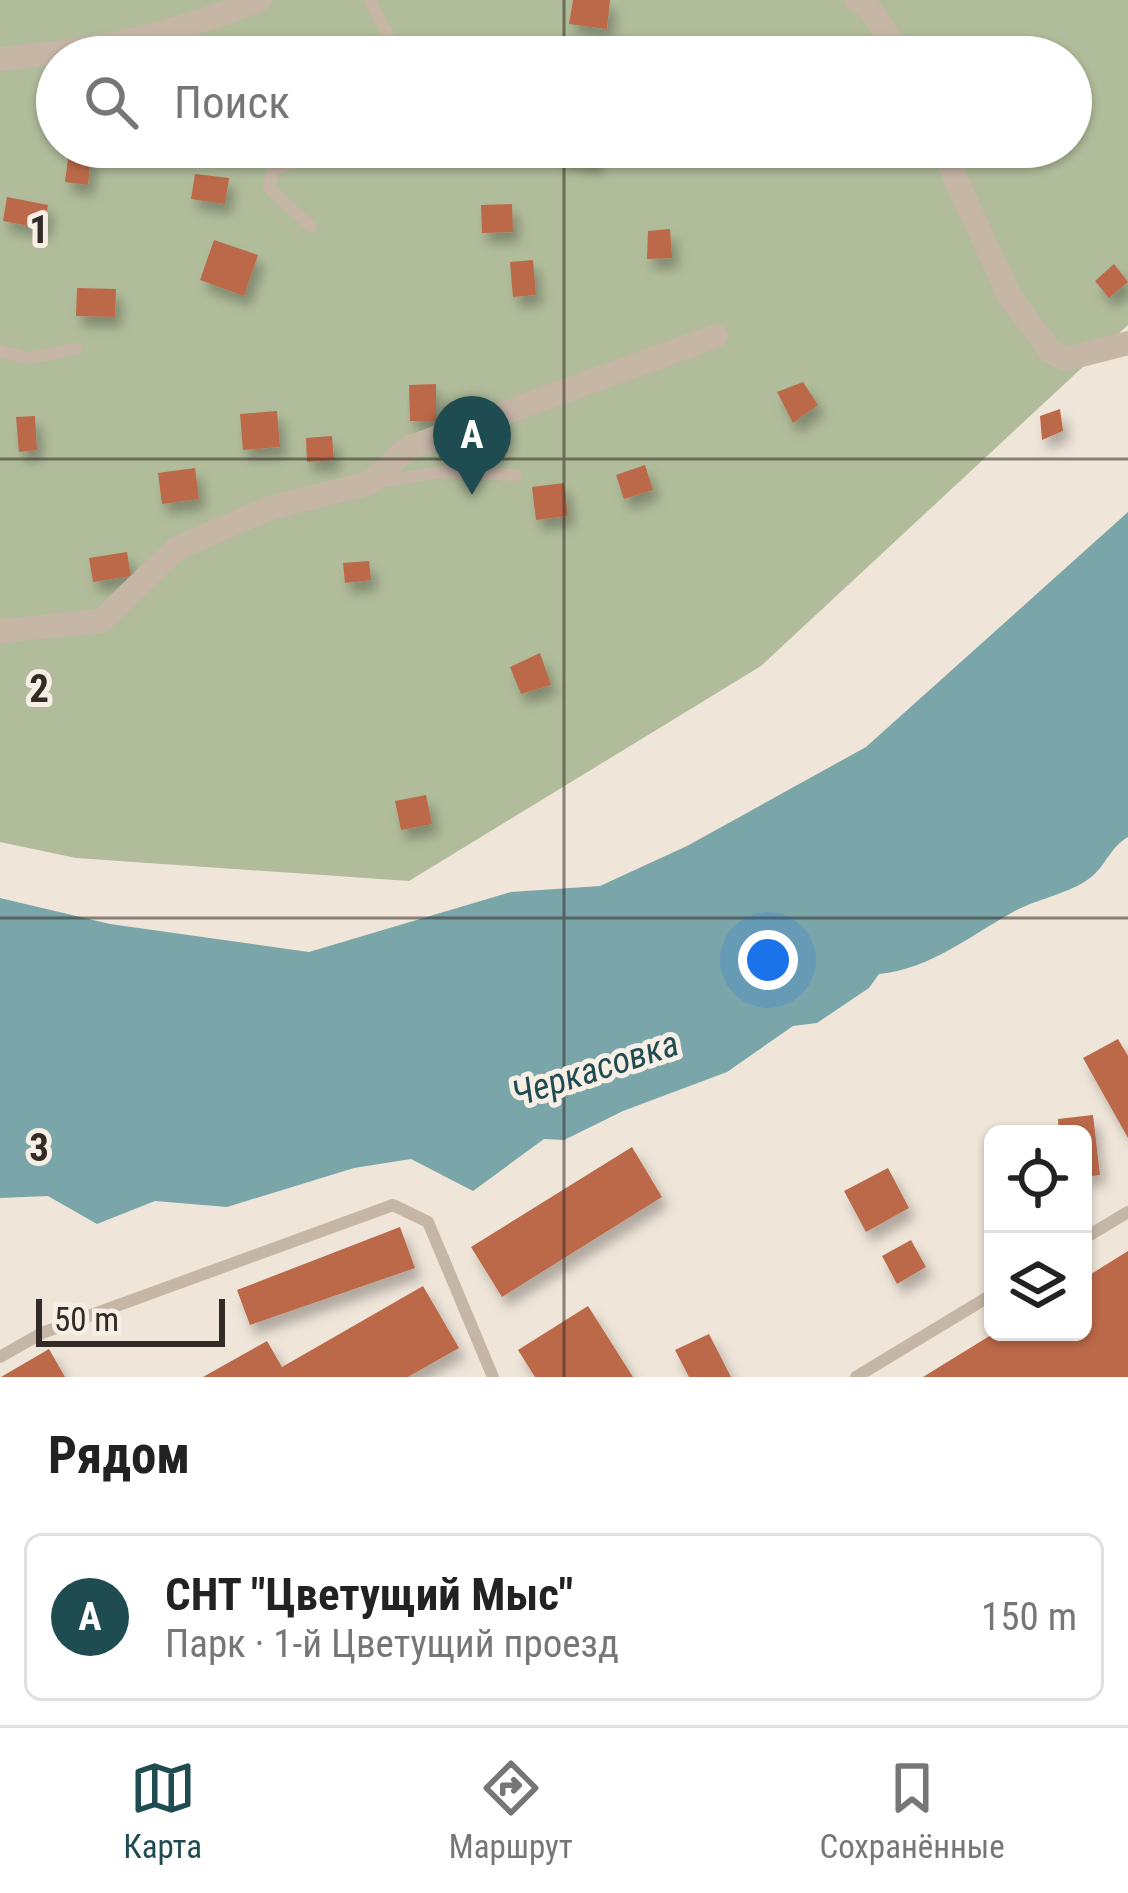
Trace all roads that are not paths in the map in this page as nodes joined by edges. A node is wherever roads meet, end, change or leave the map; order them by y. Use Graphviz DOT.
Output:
graph roads {
  1 [pos="260,0"];
  2 [pos="370,0"];
  3 [pos="856,0"];
  4 [pos="161,36"];
  5 [pos="388,36"];
  6 [pos="888,36"];
  7 [pos="36,56"];
  8 [pos="0,59"];
  9 [pos="279,168"];
  10 [pos="951,168"];
  11 [pos="311,227"];
  12 [pos="716,336"];
  13 [pos="1128,343"];
  14 [pos="76,349"];
  15 [pos="0,351"];
  16 [pos="516,475"];
  17 [pos="370,483"];
  18 [pos="0,631"];
  19 [pos="1128,1212"];
  20 [pos="1092,1234"];
  21 [pos="984,1299"];
  22 [pos="0,1357"];
  23 [pos="493,1377"];
  24 [pos="856,1377"];
  1 -- 4 [label="street"];
  2 -- 5 [label="lane"];
  3 -- 6 [label="street"];
  7 -- 8 [label="street"];
  9 -- 11 [label="lane"];
  10 -- 13 [label="street"];
  12 -- 17 [label="street"];
  14 -- 15 [label="lane"];
  16 -- 17 [label="lane"];
  17 -- 18 [label="street"];
  19 -- 20 [label="lane"];
  21 -- 24 [label="lane"];
  22 -- 23 [label="lane"];
}
